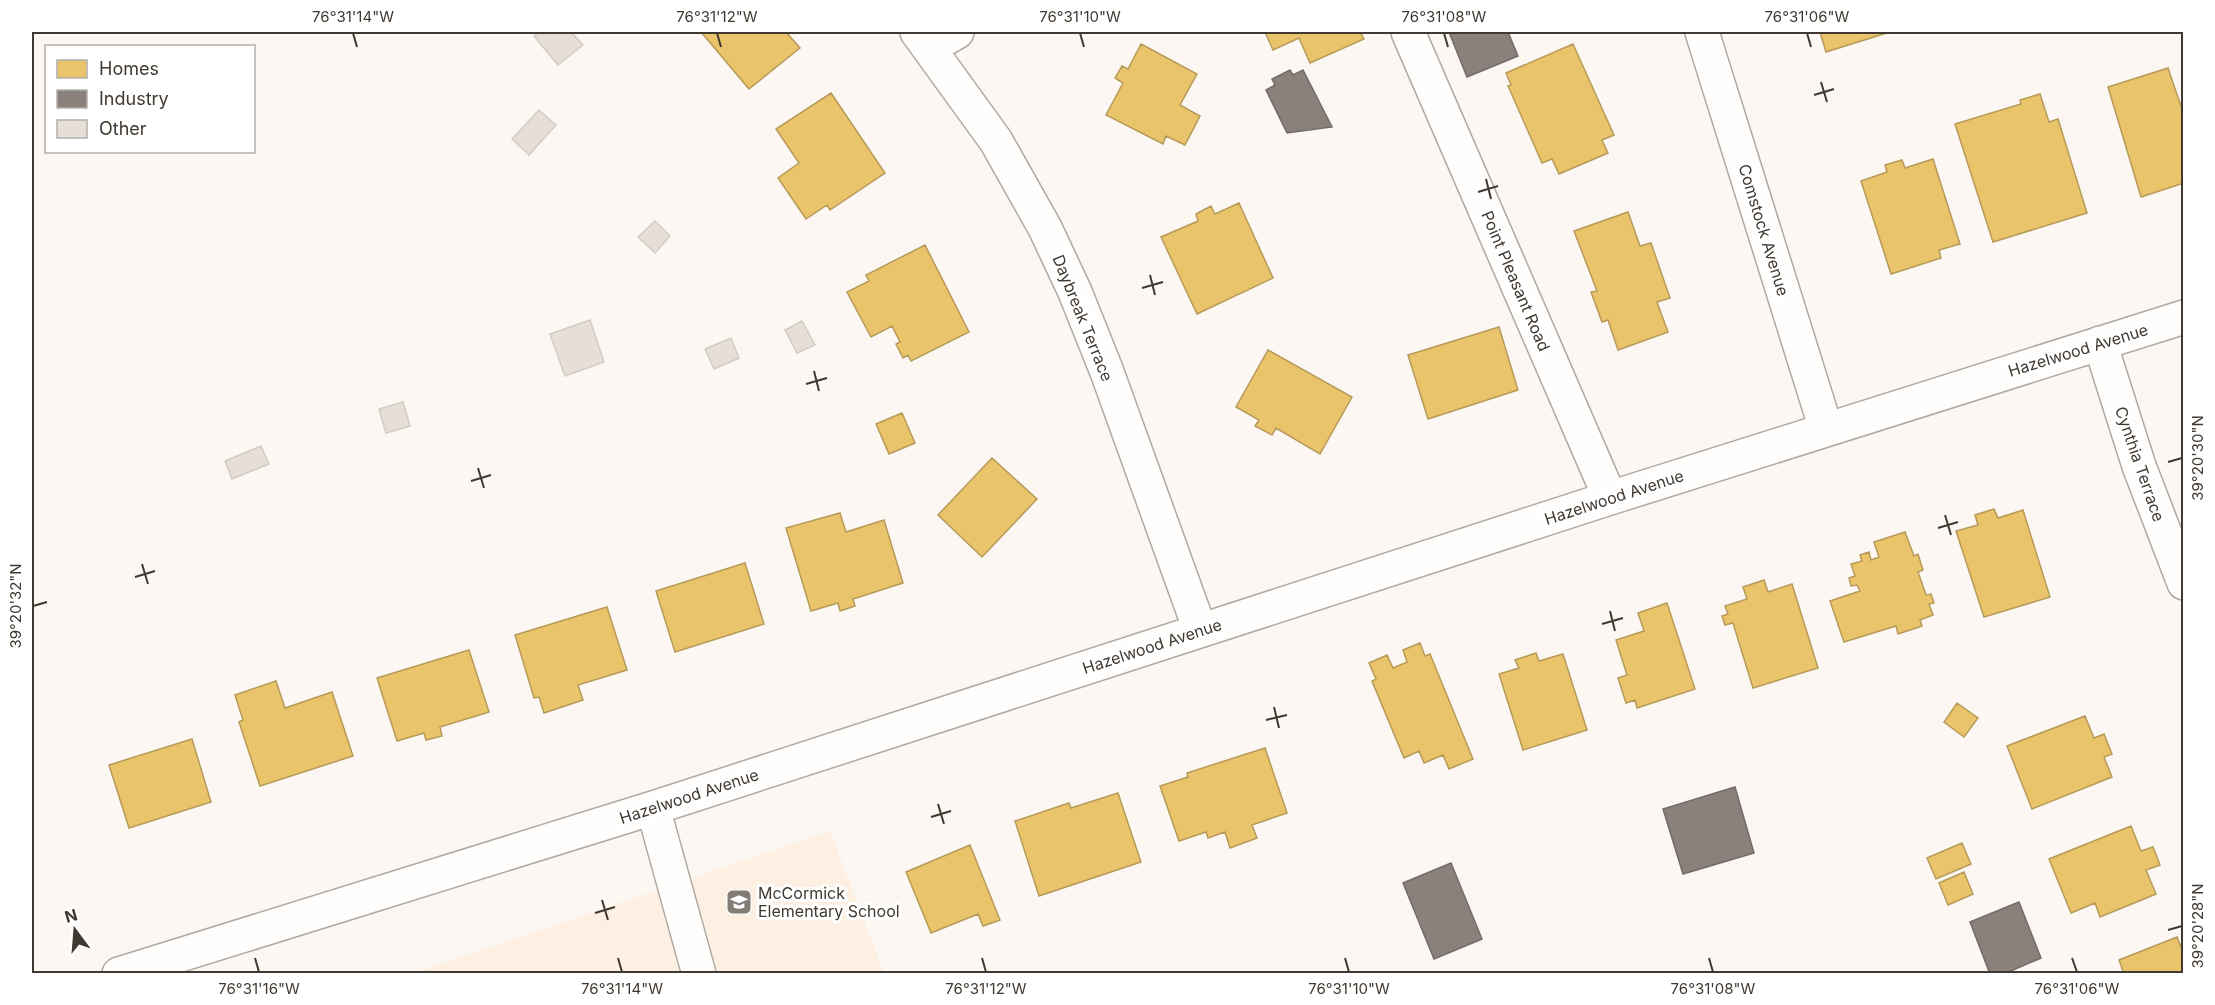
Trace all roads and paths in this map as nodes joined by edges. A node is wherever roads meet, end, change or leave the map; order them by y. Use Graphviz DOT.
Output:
graph roads {
  1 [pos="957,32"];
  2 [pos="1408,32"];
  3 [pos="1702,32"];
  4 [pos="923,40"];
  5 [pos="2184,317"];
  6 [pos="2100,343"];
  7 [pos="1826,429"];
  8 [pos="1610,498"];
  9 [pos="2184,583"];
  10 [pos="1200,630"];
  11 [pos="653,808"];
  12 [pos="119,974"];
  13 [pos="699,974"];
  1 -- 4 [label="street"];
  2 -- 8 [label="street, Point Pleasant Road"];
  3 -- 7 [label="street, Comstock Avenue"];
  4 -- 10 [label="street, Daybreak Terrace"];
  5 -- 6 [label="street, Hazelwood Avenue"];
  6 -- 7 [label="street, Hazelwood Avenue"];
  6 -- 9 [label="street, Cynthia Terrace"];
  7 -- 8 [label="street, Hazelwood Avenue"];
  8 -- 10 [label="street, Hazelwood Avenue"];
  10 -- 11 [label="street, Hazelwood Avenue"];
  11 -- 12 [label="street, Hazelwood Avenue"];
  11 -- 13 [label="street"];
}
